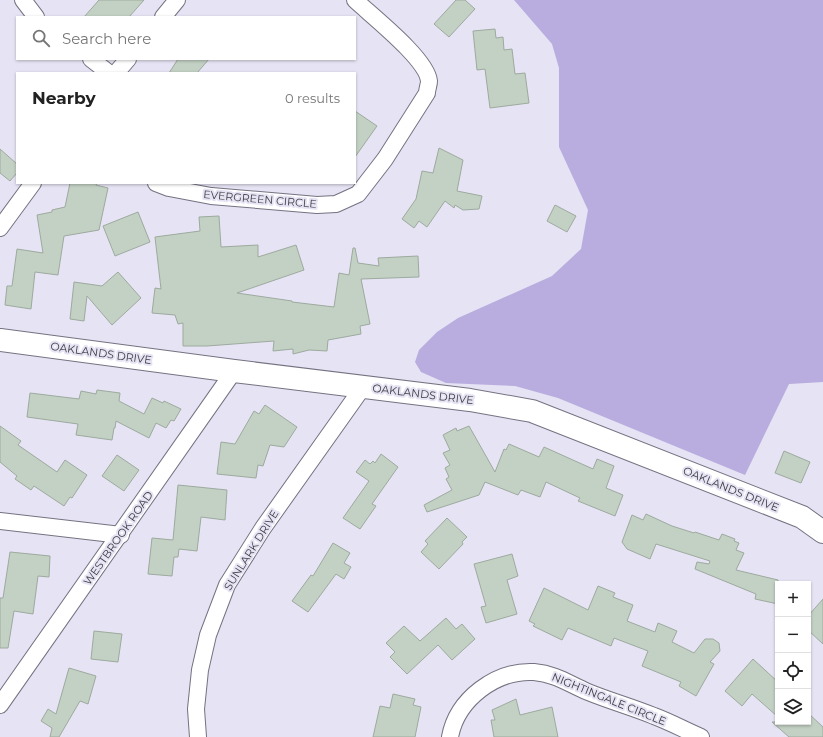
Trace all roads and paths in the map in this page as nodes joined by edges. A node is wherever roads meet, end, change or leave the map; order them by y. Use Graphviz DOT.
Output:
graph roads {
  1 [pos="23,0"];
  2 [pos="177,0"];
  3 [pos="355,0"];
  4 [pos="35,16"];
  5 [pos="164,16"];
  6 [pos="92,60"];
  7 [pos="127,60"];
  8 [pos="109,72"];
  9 [pos="117,72"];
  10 [pos="32,184"];
  11 [pos="159,184"];
  12 [pos="0,228"];
  13 [pos="0,340"];
  14 [pos="234,371"];
  15 [pos="363,387"];
  16 [pos="0,521"];
  17 [pos="823,532"];
  18 [pos="121,535"];
  19 [pos="0,705"];
  20 [pos="198,737"];
  21 [pos="450,737"];
  22 [pos="701,737"];
  1 -- 4 [label="street"];
  2 -- 5 [label="street"];
  3 -- 11 [label="street, EVERGREEN CIRCLE"];
  6 -- 8 [label="street"];
  7 -- 9 [label="street"];
  10 -- 12 [label="street"];
  13 -- 14 [label="street, OAKLANDS DRIVE"];
  14 -- 15 [label="street, OAKLANDS DRIVE"];
  14 -- 18 [label="street, WESTBROOK ROAD"];
  15 -- 17 [label="street, OAKLANDS DRIVE"];
  15 -- 20 [label="street, SUNLARK DRIVE"];
  16 -- 18 [label="street"];
  18 -- 19 [label="street, WESTBROOK ROAD"];
  21 -- 22 [label="street, NIGHTINGALE CIRCLE"];
}
